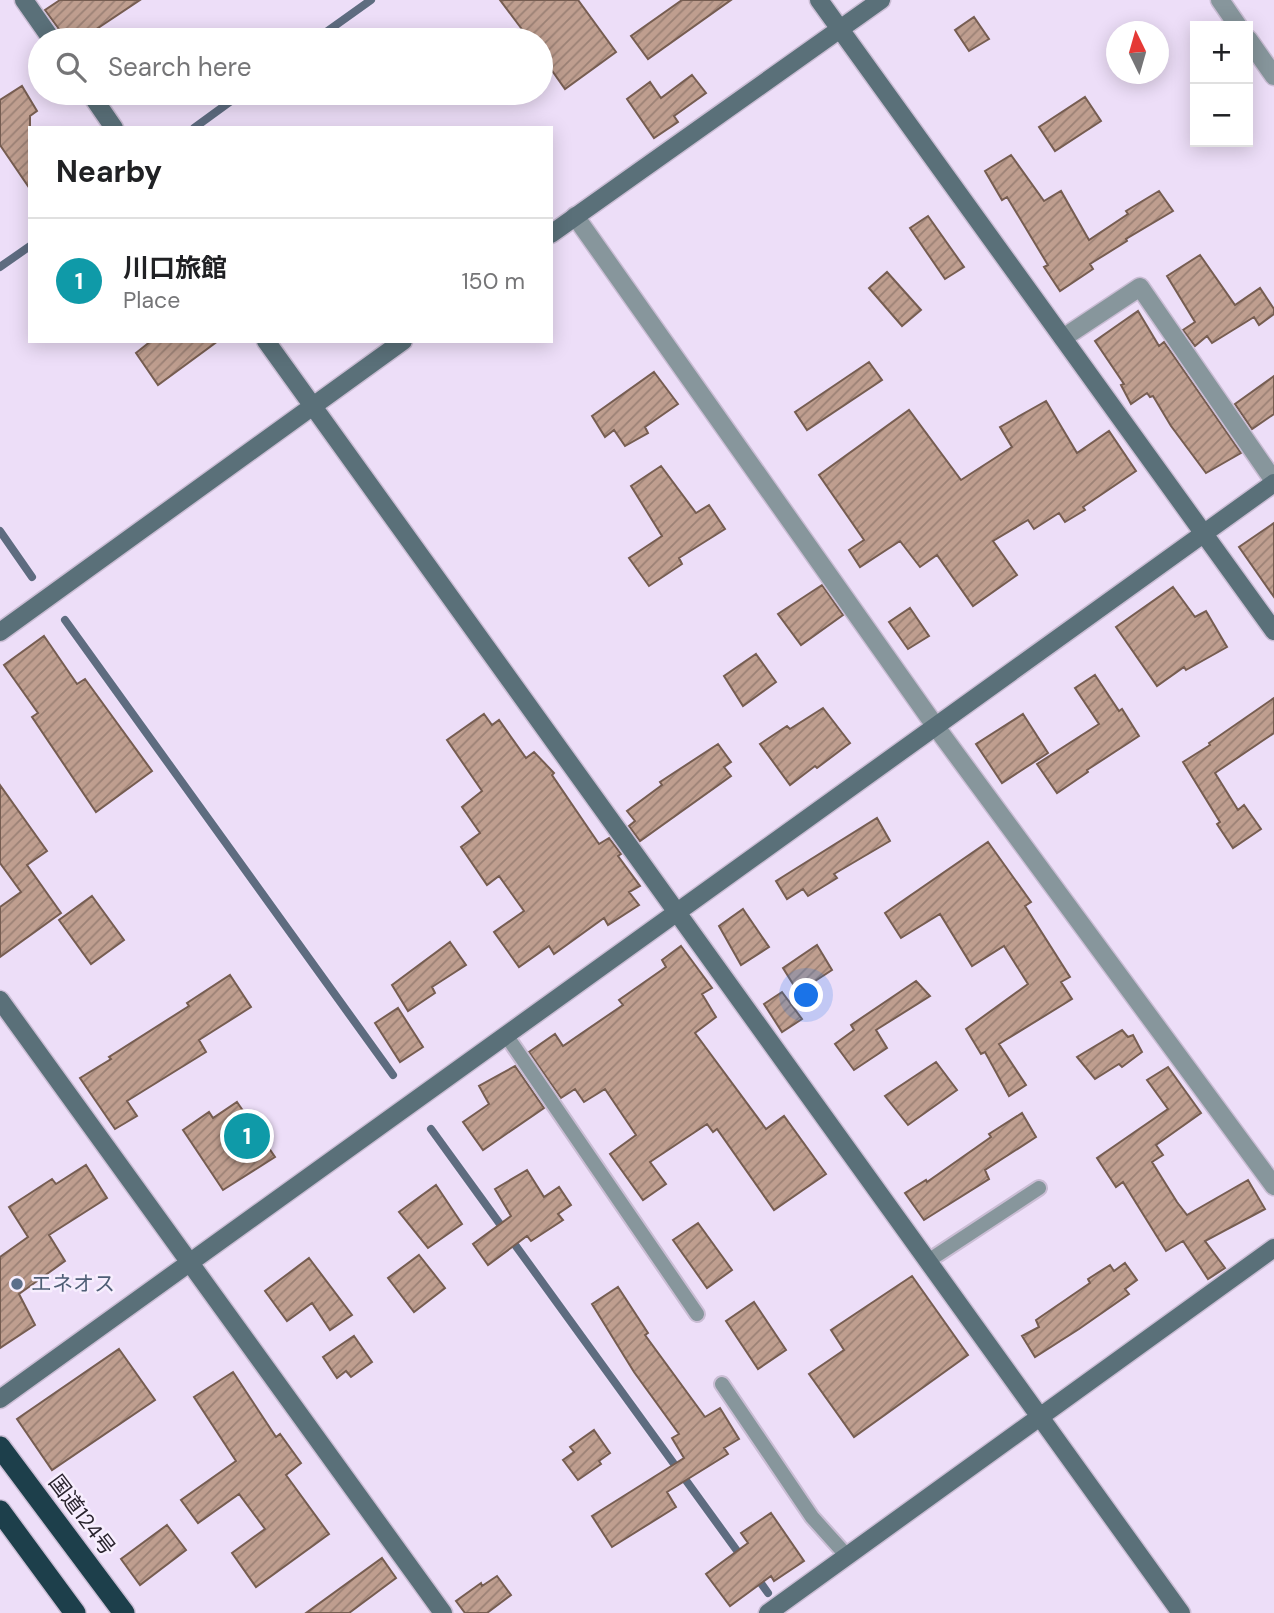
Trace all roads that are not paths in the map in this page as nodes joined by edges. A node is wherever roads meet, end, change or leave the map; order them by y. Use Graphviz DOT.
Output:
graph roads {
  1 [pos="24,0"];
  2 [pos="819,0"];
  3 [pos="881,0"];
  4 [pos="1220,0"];
  5 [pos="1235,21"];
  6 [pos="44,28"];
  7 [pos="840,30"];
  8 [pos="1253,46"];
  9 [pos="1274,76"];
  10 [pos="98,105"];
  11 [pos="113,126"];
  12 [pos="575,216"];
  13 [pos="553,232"];
  14 [pos="1063,338"];
  15 [pos="267,343"];
  16 [pos="400,343"];
  17 [pos="313,407"];
  18 [pos="1274,482"];
  19 [pos="1204,534"];
  20 [pos="1274,631"];
  21 [pos="0,632"];
  22 [pos="936,727"];
  23 [pos="678,912"];
  24 [pos="0,1000"];
  25 [pos="506,1035"];
  26 [pos="1274,1186"];
  27 [pos="1039,1188"];
  28 [pos="1274,1248"];
  29 [pos="928,1261"];
  30 [pos="191,1262"];
  31 [pos="697,1314"];
  32 [pos="722,1384"];
  33 [pos="0,1399"];
  34 [pos="1040,1417"];
  35 [pos="0,1447"];
  36 [pos="0,1511"];
  37 [pos="847,1556"];
  38 [pos="75,1613"];
  39 [pos="124,1613"];
  40 [pos="443,1613"];
  41 [pos="768,1613"];
  42 [pos="1181,1613"];
  1 -- 6 [label="street"];
  2 -- 7 [label="street"];
  3 -- 7 [label="street"];
  4 -- 5 [label="street"];
  7 -- 12 [label="street"];
  7 -- 14 [label="street"];
  8 -- 9 [label="street"];
  10 -- 11 [label="street"];
  12 -- 13 [label="street"];
  12 -- 22 [label="street"];
  14 -- 18 [label="street"];
  14 -- 19 [label="street"];
  15 -- 17 [label="street"];
  16 -- 17 [label="street"];
  17 -- 21 [label="street"];
  17 -- 23 [label="street"];
  18 -- 19 [label="street"];
  19 -- 20 [label="street"];
  19 -- 22 [label="street"];
  22 -- 23 [label="street"];
  22 -- 26 [label="street"];
  23 -- 25 [label="street"];
  23 -- 29 [label="street"];
  24 -- 30 [label="street"];
  25 -- 30 [label="street"];
  25 -- 31 [label="lane"];
  27 -- 29 [label="lane"];
  28 -- 34 [label="street"];
  29 -- 34 [label="street"];
  30 -- 33 [label="street"];
  30 -- 40 [label="street"];
  32 -- 37 [label="lane"];
  34 -- 37 [label="street"];
  34 -- 42 [label="street"];
  35 -- 39 [label="highway, 国道124号"];
  36 -- 38 [label="highway"];
  37 -- 41 [label="street"];
}
